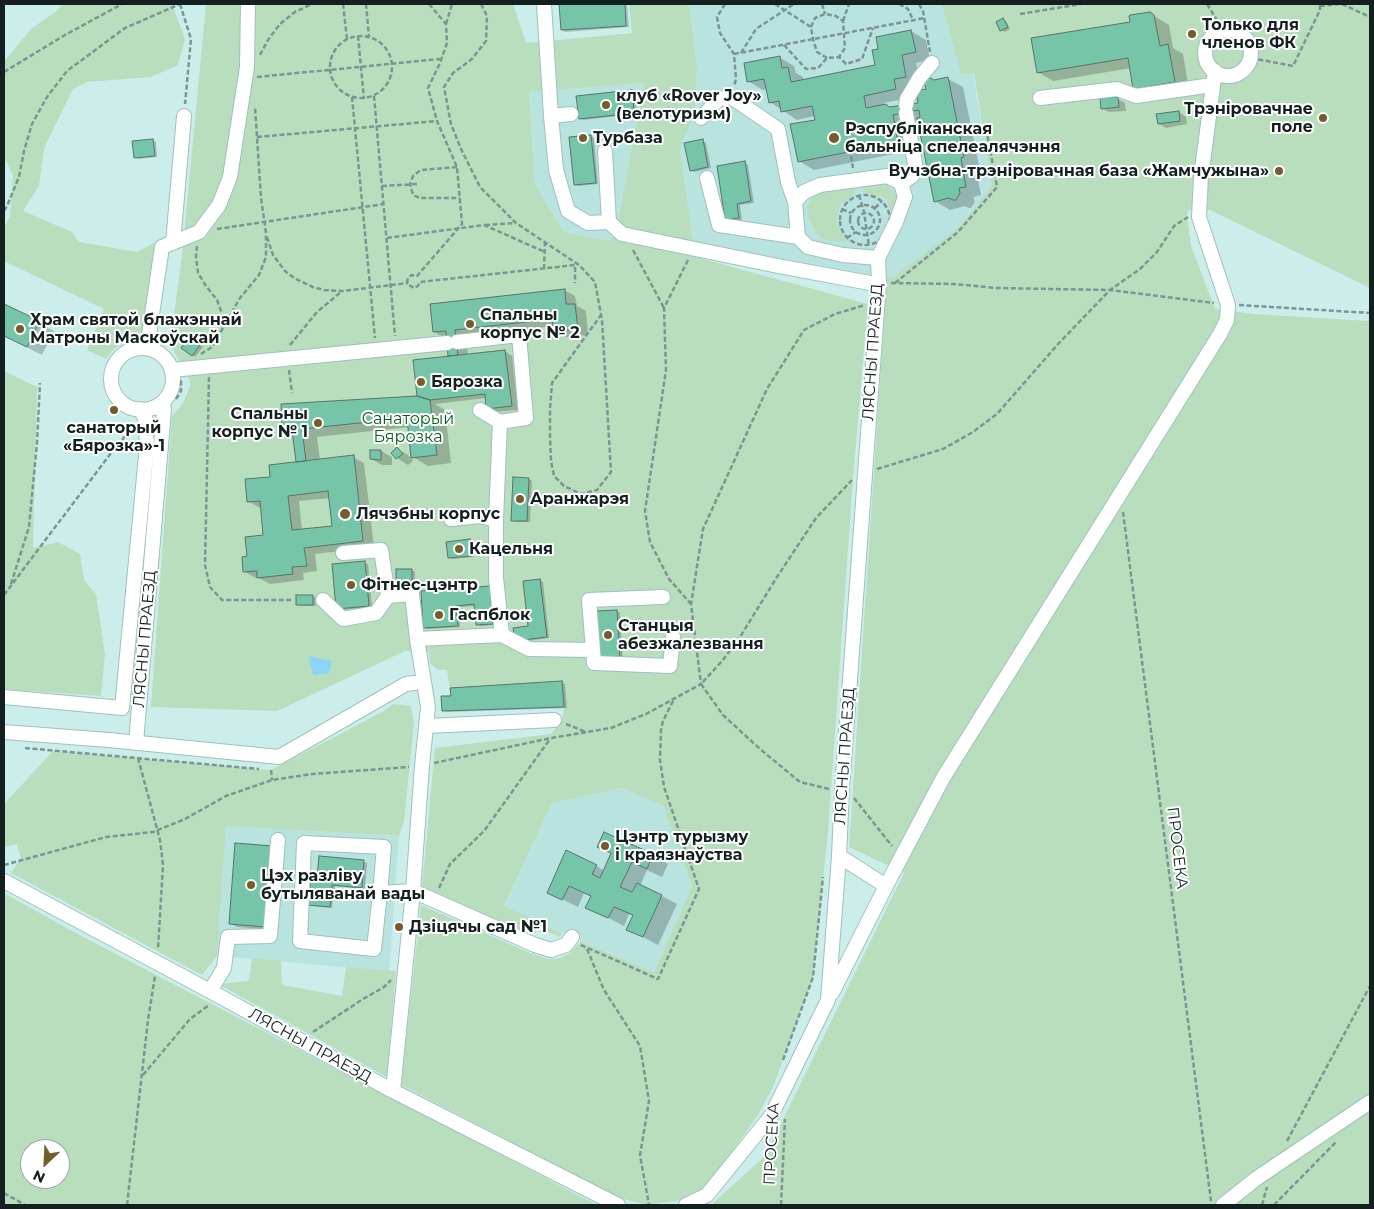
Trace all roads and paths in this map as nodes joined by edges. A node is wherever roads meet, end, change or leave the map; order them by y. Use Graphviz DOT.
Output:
graph roads {
  1 [pos="122,4"];
  2 [pos="180,4"];
  3 [pos="248,4"];
  4 [pos="312,4"];
  5 [pos="344,4"];
  6 [pos="366,4"];
  7 [pos="429,4"];
  8 [pos="452,4"];
  9 [pos="481,4"];
  10 [pos="544,4"];
  11 [pos="725,4"];
  12 [pos="775,4"];
  13 [pos="794,4"];
  14 [pos="822,4"];
  15 [pos="849,4"];
  16 [pos="899,4"];
  17 [pos="919,4"];
  18 [pos="1081,4"];
  19 [pos="1207,4"];
  20 [pos="1341,4"];
  21 [pos="1320,5"];
  22 [pos="784,10"];
  23 [pos="824,14"];
  24 [pos="1020,14"];
  25 [pos="1370,17"];
  26 [pos="925,18"];
  27 [pos="913,20"];
  28 [pos="843,22"];
  29 [pos="446,24"];
  30 [pos="811,27"];
  31 [pos="873,28"];
  32 [pos="1223,30"];
  33 [pos="844,33"];
  34 [pos="358,36"];
  35 [pos="369,37"];
  36 [pos="347,39"];
  37 [pos="813,39"];
  38 [pos="784,45"];
  39 [pos="741,53"];
  40 [pos="734,54"];
  41 [pos="839,57"];
  42 [pos="826,58"];
  43 [pos="1251,58"];
  44 [pos="441,59"];
  45 [pos="257,62"];
  46 [pos="932,63"];
  47 [pos="393,64"];
  48 [pos="361,67"];
  49 [pos="330,71"];
  50 [pos="1215,71"];
  51 [pos="4,72"];
  52 [pos="246,79"];
  53 [pos="1212,85"];
  54 [pos="374,96"];
  55 [pos="352,97"];
  56 [pos="731,97"];
  57 [pos="1040,98"];
  58 [pos="364,99"];
  59 [pos="254,102"];
  60 [pos="571,114"];
  61 [pos="184,116"];
  62 [pos="551,116"];
  63 [pos="701,118"];
  64 [pos="437,121"];
  65 [pos="377,126"];
  66 [pos="355,128"];
  67 [pos="986,128"];
  68 [pos="257,137"];
  69 [pos="605,151"];
  70 [pos="851,156"];
  71 [pos="457,167"];
  72 [pos="707,178"];
  73 [pos="855,180"];
  74 [pos="901,183"];
  75 [pos="410,184"];
  76 [pos="417,184"];
  77 [pos="382,186"];
  78 [pos="859,195"];
  79 [pos="460,198"];
  80 [pos="882,201"];
  81 [pos="795,202"];
  82 [pos="384,204"];
  83 [pos="861,205"];
  84 [pos="362,207"];
  85 [pos="875,208"];
  86 [pos="842,209"];
  87 [pos="4,211"];
  88 [pos="864,212"];
  89 [pos="851,213"];
  90 [pos="1193,217"];
  91 [pos="264,222"];
  92 [pos="609,222"];
  93 [pos="516,223"];
  94 [pos="484,225"];
  95 [pos="459,228"];
  96 [pos="867,229"];
  97 [pos="199,232"];
  98 [pos="856,232"];
  99 [pos="266,233"];
  100 [pos="622,234"];
  101 [pos="868,235"];
  102 [pos="798,237"];
  103 [pos="387,238"];
  104 [pos="848,238"];
  105 [pos="173,242"];
  106 [pos="545,242"];
  107 [pos="694,249"];
  108 [pos="545,252"];
  109 [pos="872,254"];
  110 [pos="544,269"];
  111 [pos="417,276"];
  112 [pos="420,282"];
  113 [pos="408,283"];
  114 [pos="575,283"];
  115 [pos="879,283"];
  116 [pos="893,284"];
  117 [pos="391,285"];
  118 [pos="370,287"];
  119 [pos="1110,290"];
  120 [pos="343,291"];
  121 [pos="868,304"];
  122 [pos="1228,305"];
  123 [pos="664,308"];
  124 [pos="1370,313"];
  125 [pos="601,315"];
  126 [pos="222,330"];
  127 [pos="147,348"];
  128 [pos="396,348"];
  129 [pos="376,350"];
  130 [pos="283,359"];
  131 [pos="203,366"];
  132 [pos="177,369"];
  133 [pos="40,383"];
  134 [pos="292,393"];
  135 [pos="163,404"];
  136 [pos="480,410"];
  137 [pos="142,414"];
  138 [pos="500,422"];
  139 [pos="865,474"];
  140 [pos="1121,493"];
  141 [pos="451,518"];
  142 [pos="496,520"];
  143 [pos="343,553"];
  144 [pos="9,588"];
  145 [pos="4,595"];
  146 [pos="388,596"];
  147 [pos="663,597"];
  148 [pos="291,600"];
  149 [pos="323,600"];
  150 [pos="691,604"];
  151 [pos="502,635"];
  152 [pos="673,637"];
  153 [pos="417,638"];
  154 [pos="593,650"];
  155 [pos="424,682"];
  156 [pos="701,684"];
  157 [pos="4,697"];
  158 [pos="675,698"];
  159 [pos="554,720"];
  160 [pos="427,726"];
  161 [pos="4,732"];
  162 [pos="551,738"];
  163 [pos="136,743"];
  164 [pos="24,748"];
  165 [pos="138,758"];
  166 [pos="422,766"];
  167 [pos="261,770"];
  168 [pos="271,770"];
  169 [pos="272,780"];
  170 [pos="842,789"];
  171 [pos="158,830"];
  172 [pos="278,840"];
  173 [pos="839,856"];
  174 [pos="901,857"];
  175 [pos="4,865"];
  176 [pos="4,881"];
  177 [pos="886,886"];
  178 [pos="413,891"];
  179 [pos="380,893"];
  180 [pos="433,900"];
  181 [pos="576,941"];
  182 [pos="587,947"];
  183 [pos="158,957"];
  184 [pos="394,976"];
  185 [pos="1370,986"];
  186 [pos="210,991"];
  187 [pos="828,1000"];
  188 [pos="227,1001"];
  189 [pos="310,1034"];
  190 [pos="142,1076"];
  191 [pos="393,1091"];
  192 [pos="1370,1102"];
  193 [pos="785,1112"];
  194 [pos="1336,1142"];
  195 [pos="1285,1145"];
  196 [pos="4,1193"];
  197 [pos="26,1205"];
  198 [pos="127,1205"];
  199 [pos="618,1205"];
  200 [pos="649,1205"];
  201 [pos="686,1205"];
  202 [pos="781,1205"];
  203 [pos="1212,1205"];
  204 [pos="1223,1205"];
  205 [pos="1274,1205"];
  1 -- 51 [label="path"];
  2 -- 61 [label="path"];
  2 -- 87 [label="path"];
  3 -- 52 [label="street"];
  4 -- 45 [label="path"];
  5 -- 36 [label="path"];
  6 -- 35 [label="path"];
  7 -- 29 [label="path"];
  8 -- 29 [label="path"];
  9 -- 93 [label="path"];
  10 -- 62 [label="street"];
  11 -- 40 [label="path"];
  12 -- 22 [label="path"];
  13 -- 22 [label="path"];
  14 -- 23 [label="path"];
  15 -- 28 [label="path"];
  16 -- 27 [label="path"];
  17 -- 26 [label="path"];
  18 -- 24 [label="path"];
  19 -- 32 [label="path"];
  20 -- 21 [label="path"];
  20 -- 25 [label="path"];
  21 -- 43 [label="path"];
  22 -- 30 [label="path"];
  22 -- 39 [label="path"];
  23 -- 28 [label="path"];
  23 -- 30 [label="path"];
  26 -- 27 [label="path"];
  26 -- 46 [label="path"];
  27 -- 31 [label="path"];
  28 -- 33 [label="path"];
  29 -- 44 [label="path"];
  30 -- 37 [label="path"];
  31 -- 33 [label="path"];
  31 -- 41 [label="path"];
  32 -- 43 [label="street"];
  32 -- 50 [label="street"];
  33 -- 37 [label="path"];
  33 -- 41 [label="path"];
  34 -- 35 [label="path"];
  34 -- 36 [label="path"];
  34 -- 48 [label="path"];
  35 -- 47 [label="path"];
  36 -- 49 [label="path"];
  37 -- 38 [label="path"];
  37 -- 42 [label="path"];
  38 -- 39 [label="path"];
  38 -- 42 [label="path"];
  39 -- 40 [label="path"];
  40 -- 56 [label="path"];
  41 -- 42 [label="path"];
  43 -- 50 [label="street"];
  44 -- 47 [label="path"];
  44 -- 64 [label="path"];
  46 -- 74 [label="street"];
  47 -- 48 [label="path"];
  47 -- 54 [label="path"];
  48 -- 49 [label="path"];
  48 -- 58 [label="path"];
  49 -- 52 [label="path"];
  49 -- 55 [label="path"];
  50 -- 53 [label="street"];
  52 -- 97 [label="street"];
  53 -- 57 [label="street"];
  53 -- 90 [label="street"];
  54 -- 58 [label="path"];
  54 -- 65 [label="path"];
  55 -- 58 [label="path"];
  55 -- 66 [label="path"];
  56 -- 63 [label="street"];
  56 -- 81 [label="street"];
  59 -- 68 [label="path"];
  60 -- 62 [label="street"];
  61 -- 105 [label="street"];
  62 -- 92 [label="street"];
  64 -- 65 [label="path"];
  64 -- 71 [label="path"];
  65 -- 66 [label="path"];
  65 -- 77 [label="path"];
  66 -- 68 [label="path"];
  66 -- 84 [label="path"];
  67 -- 116 [label="path"];
  68 -- 91 [label="path"];
  69 -- 92 [label="street"];
  70 -- 73 [label="path"];
  71 -- 75 [label="path"];
  71 -- 79 [label="path"];
  72 -- 102 [label="street"];
  73 -- 74 [label="street"];
  73 -- 78 [label="path"];
  73 -- 81 [label="street"];
  74 -- 109 [label="street"];
  75 -- 76 [label="path"];
  75 -- 77 [label="path"];
  75 -- 79 [label="path"];
  77 -- 82 [label="path"];
  78 -- 80 [label="path"];
  78 -- 83 [label="path"];
  78 -- 86 [label="path"];
  79 -- 95 [label="path"];
  80 -- 85 [label="path"];
  80 -- 109 [label="path"];
  81 -- 102 [label="street"];
  82 -- 84 [label="path"];
  82 -- 103 [label="path"];
  83 -- 85 [label="path"];
  83 -- 88 [label="path"];
  83 -- 89 [label="path"];
  84 -- 91 [label="path"];
  84 -- 118 [label="path"];
  85 -- 101 [label="path"];
  86 -- 89 [label="path"];
  86 -- 104 [label="path"];
  88 -- 96 [label="path"];
  88 -- 96 [label="path"];
  88 -- 96 [label="path"];
  89 -- 98 [label="path"];
  90 -- 119 [label="path"];
  90 -- 122 [label="street"];
  91 -- 97 [label="path"];
  91 -- 99 [label="path"];
  92 -- 100 [label="street"];
  93 -- 94 [label="path"];
  93 -- 106 [label="path"];
  94 -- 95 [label="path"];
  94 -- 108 [label="path"];
  95 -- 103 [label="path"];
  95 -- 111 [label="path"];
  96 -- 101 [label="path"];
  97 -- 105 [label="street"];
  97 -- 126 [label="path"];
  98 -- 101 [label="path"];
  98 -- 104 [label="path"];
  99 -- 120 [label="path"];
  99 -- 126 [label="path"];
  100 -- 107 [label="street"];
  100 -- 123 [label="path"];
  101 -- 109 [label="path"];
  102 -- 109 [label="street"];
  103 -- 117 [label="path"];
  104 -- 109 [label="path"];
  105 -- 127 [label="street"];
  106 -- 108 [label="path"];
  106 -- 125 [label="path"];
  107 -- 115 [label="street"];
  107 -- 123 [label="path"];
  108 -- 110 [label="path"];
  109 -- 115 [label="street, ЛЯСНЫ ПРАЕЗД"];
  110 -- 112 [label="path"];
  110 -- 114 [label="path"];
  111 -- 112 [label="path"];
  111 -- 113 [label="path"];
  112 -- 113 [label="path"];
  113 -- 117 [label="path"];
  115 -- 116 [label="path"];
  115 -- 139 [label="street, ЛЯСНЫ ПРАЕЗД"];
  116 -- 119 [label="path"];
  117 -- 118 [label="path"];
  117 -- 128 [label="path"];
  118 -- 120 [label="path"];
  118 -- 129 [label="path"];
  119 -- 122 [label="path"];
  119 -- 139 [label="path"];
  120 -- 130 [label="path"];
  121 -- 150 [label="path"];
  122 -- 124 [label="path"];
  122 -- 140 [label="street"];
  123 -- 150 [label="path"];
  125 -- 125 [label="path"];
  126 -- 131 [label="path"];
  127 -- 132 [label="street"];
  127 -- 137 [label="street"];
  128 -- 129 [label="street"];
  128 -- 138 [label="street"];
  129 -- 130 [label="street"];
  130 -- 131 [label="street"];
  130 -- 134 [label="path"];
  131 -- 132 [label="street"];
  131 -- 148 [label="path"];
  132 -- 135 [label="street, ЛЯСНЫ ПРАЕЗД"];
  132 -- 135 [label="path"];
  133 -- 144 [label="path"];
  135 -- 137 [label="street"];
  135 -- 163 [label="street, ЛЯСНЫ ПРАЕЗД"];
  136 -- 138 [label="street"];
  137 -- 144 [label="path"];
  137 -- 157 [label="street, ЛЯСНЫ ПРАЕЗД"];
  138 -- 142 [label="street"];
  139 -- 156 [label="path"];
  139 -- 170 [label="street, ЛЯСНЫ ПРАЕЗД"];
  140 -- 174 [label="street"];
  140 -- 203 [label="path, ПРОСЕКА"];
  141 -- 142 [label="street"];
  142 -- 151 [label="street"];
  143 -- 146 [label="street"];
  144 -- 145 [label="path"];
  146 -- 149 [label="street"];
  146 -- 153 [label="street"];
  147 -- 154 [label="street"];
  150 -- 156 [label="path"];
  151 -- 153 [label="street"];
  151 -- 154 [label="street"];
  152 -- 154 [label="street"];
  153 -- 155 [label="street"];
  155 -- 160 [label="street"];
  155 -- 163 [label="street"];
  156 -- 158 [label="path"];
  156 -- 170 [label="path"];
  158 -- 162 [label="path"];
  158 -- 182 [label="path"];
  159 -- 160 [label="street"];
  160 -- 166 [label="street"];
  161 -- 163 [label="street"];
  162 -- 166 [label="path"];
  162 -- 180 [label="path"];
  164 -- 165 [label="path"];
  165 -- 167 [label="path"];
  165 -- 171 [label="path"];
  166 -- 169 [label="path"];
  166 -- 178 [label="street"];
  168 -- 169 [label="path"];
  169 -- 171 [label="path"];
  170 -- 173 [label="street, ЛЯСНЫ ПРАЕЗД"];
  170 -- 174 [label="path"];
  171 -- 175 [label="path"];
  171 -- 183 [label="path"];
  172 -- 186 [label="street"];
  173 -- 177 [label="street"];
  173 -- 187 [label="street, ЛЯСНЫ ПРАЕЗД"];
  174 -- 177 [label="street"];
  176 -- 183 [label="street, ЛЯСНЫ ПРАЕЗД"];
  177 -- 187 [label="street"];
  178 -- 179 [label="street"];
  178 -- 180 [label="street"];
  178 -- 191 [label="street"];
  179 -- 179 [label="street"];
  180 -- 181 [label="street"];
  181 -- 182 [label="path"];
  182 -- 200 [label="path"];
  183 -- 186 [label="street, ЛЯСНЫ ПРАЕЗД"];
  183 -- 190 [label="path"];
  184 -- 189 [label="path"];
  185 -- 195 [label="path"];
  186 -- 188 [label="street, ЛЯСНЫ ПРАЕЗД"];
  187 -- 201 [label="street, ЛЯСНЫ ПРАЕЗД"];
  188 -- 190 [label="path"];
  188 -- 191 [label="street, ЛЯСНЫ ПРАЕЗД"];
  190 -- 198 [label="path"];
  191 -- 199 [label="street, ЛЯСНЫ ПРАЕЗД"];
  192 -- 204 [label="street"];
  193 -- 202 [label="path, ПРОСЕКА"];
  194 -- 205 [label="path"];
  196 -- 197 [label="path"];
}
